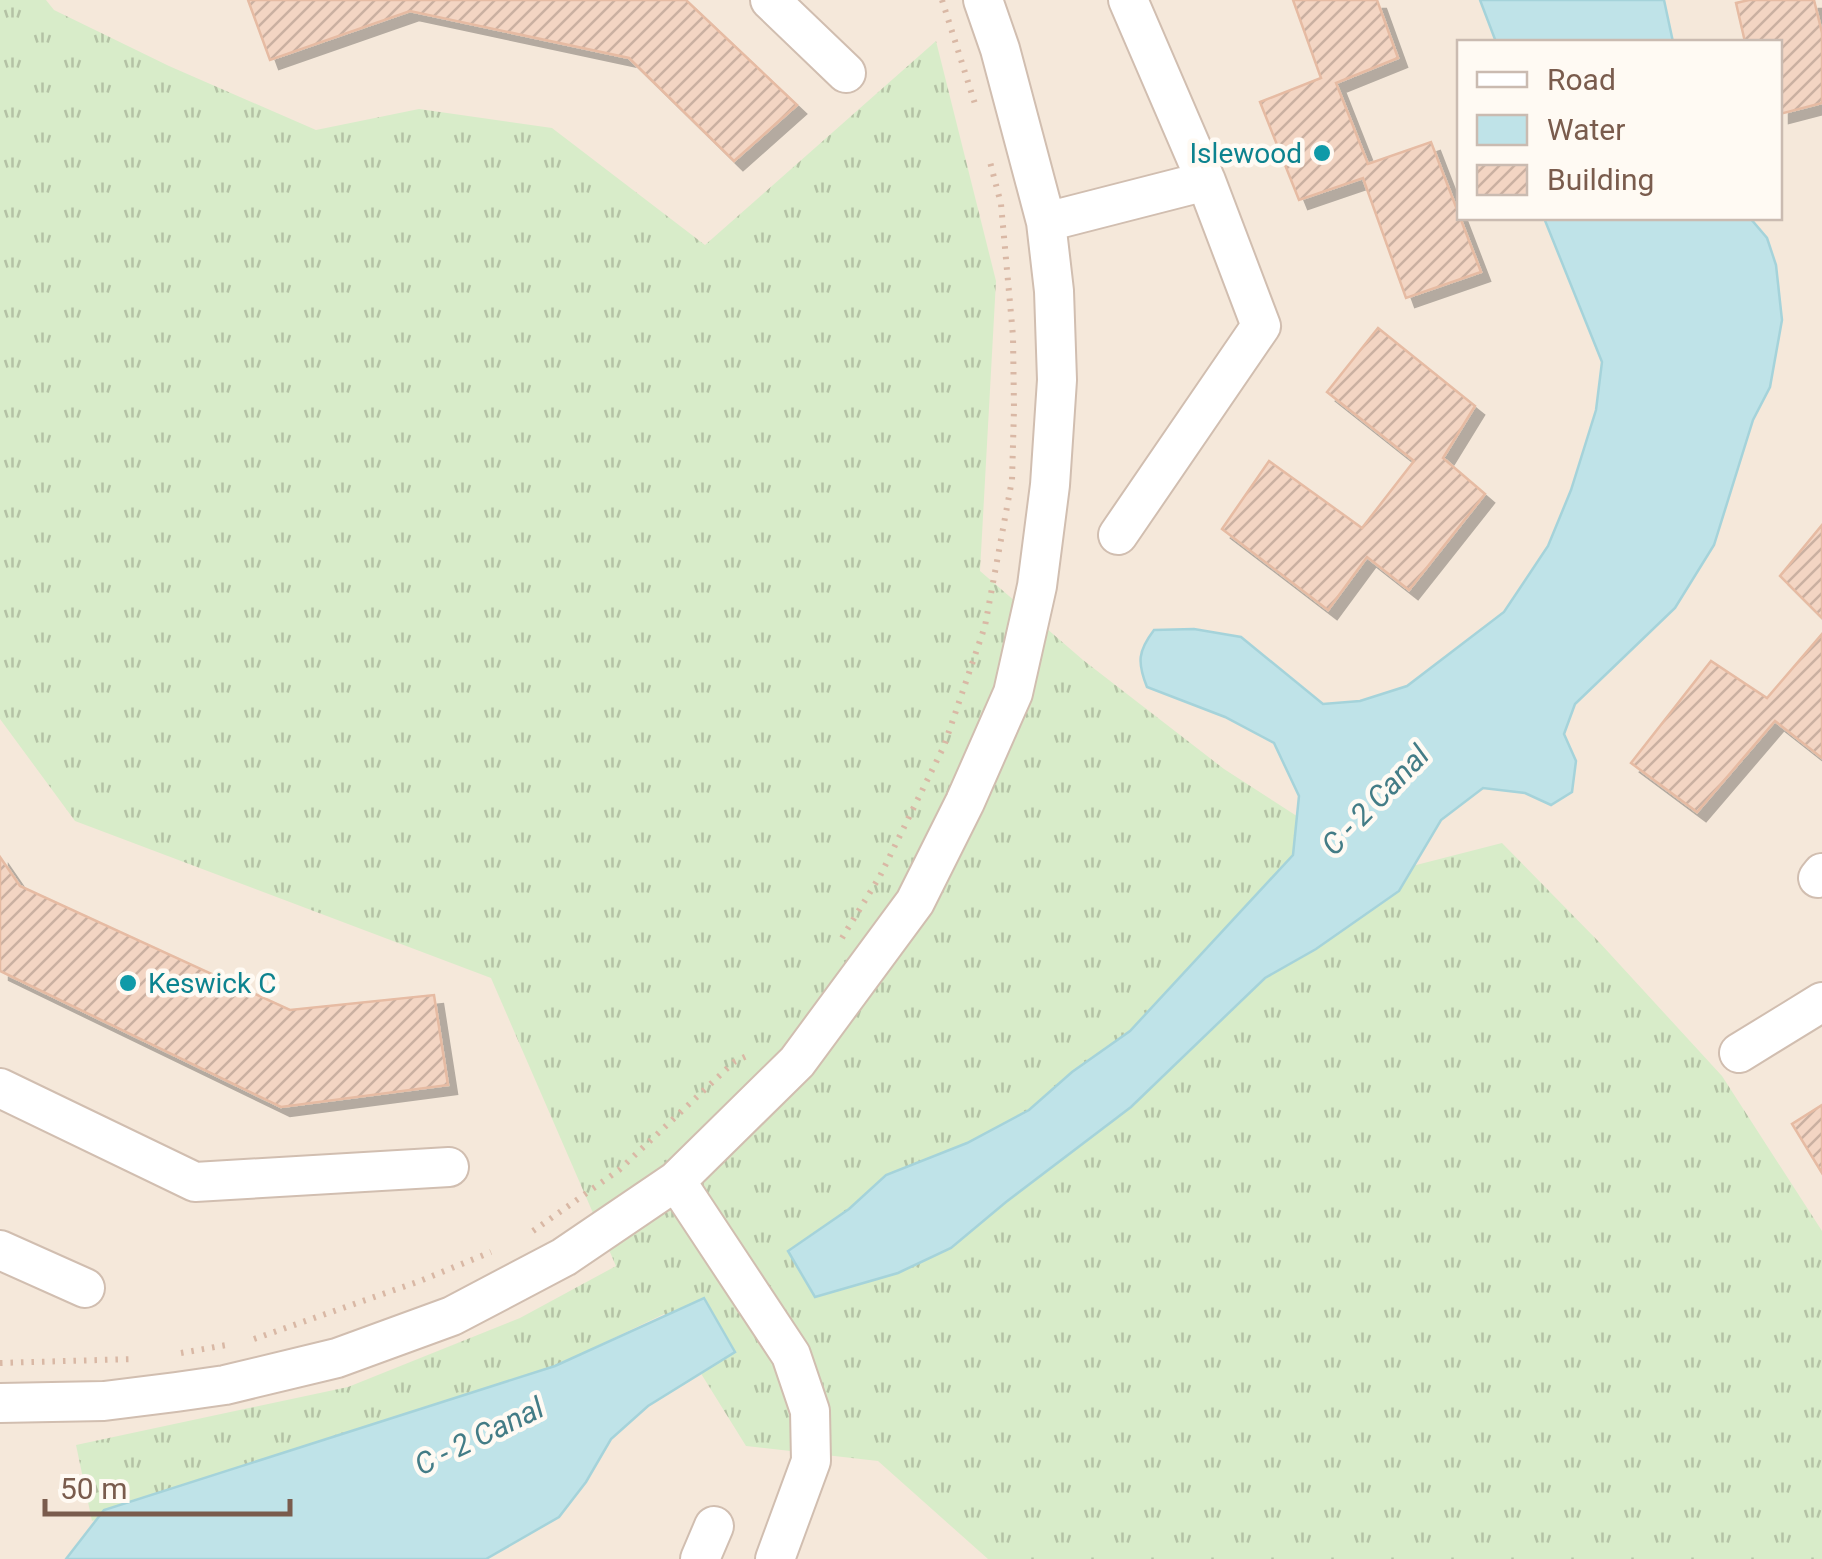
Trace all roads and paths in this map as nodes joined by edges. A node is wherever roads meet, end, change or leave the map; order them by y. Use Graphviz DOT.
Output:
graph roads {
  1 [pos="770,0"];
  2 [pos="942,0"];
  3 [pos="983,0"];
  4 [pos="1128,0"];
  5 [pos="846,72"];
  6 [pos="976,109"];
  7 [pos="986,147"];
  8 [pos="1206,181"];
  9 [pos="1046,222"];
  10 [pos="1118,535"];
  11 [pos="839,943"];
  12 [pos="1822,1002"];
  13 [pos="759,1048"];
  14 [pos="1740,1054"];
  15 [pos="0,1088"];
  16 [pos="449,1168"];
  17 [pos="676,1181"];
  18 [pos="518,1242"];
  19 [pos="502,1248"];
  20 [pos="0,1250"];
  21 [pos="85,1288"];
  22 [pos="179,1353"];
  23 [pos="146,1358"];
  24 [pos="0,1363"];
  25 [pos="0,1402"];
  26 [pos="775,1559"];
  1 -- 5 [label="street"];
  2 -- 6 [label="path"];
  3 -- 9 [label="street"];
  4 -- 8 [label="street"];
  7 -- 11 [label="path"];
  8 -- 9 [label="street"];
  8 -- 10 [label="street"];
  9 -- 17 [label="street"];
  12 -- 14 [label="street"];
  13 -- 18 [label="path"];
  15 -- 16 [label="street"];
  17 -- 25 [label="street"];
  17 -- 26 [label="street"];
  19 -- 22 [label="path"];
  20 -- 21 [label="street"];
  23 -- 24 [label="path"];
}
